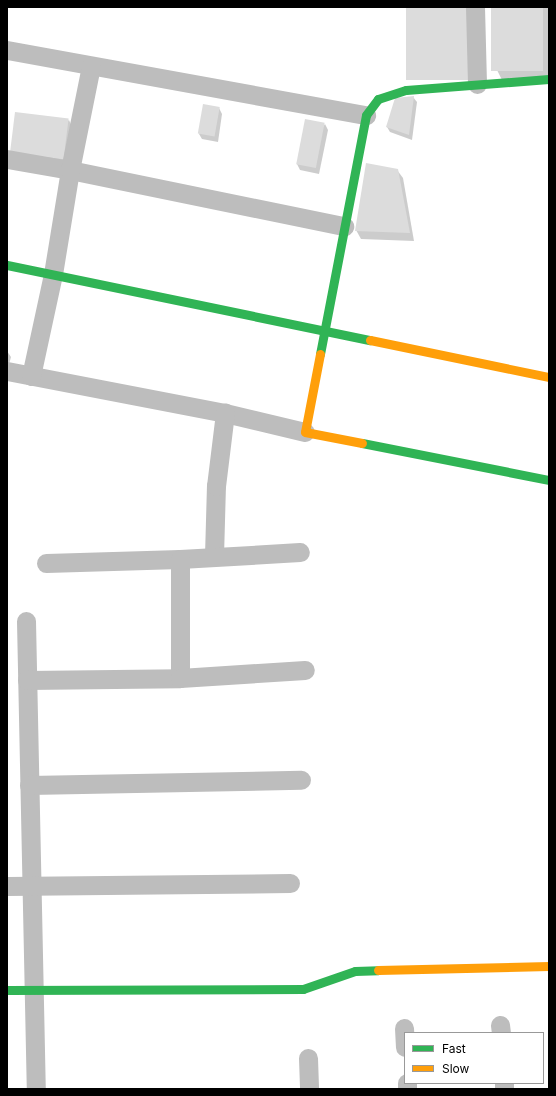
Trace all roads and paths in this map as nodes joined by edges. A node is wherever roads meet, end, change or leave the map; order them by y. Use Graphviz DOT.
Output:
graph roads {
  1 [pos="475,7"];
  2 [pos="7,50"];
  3 [pos="91,66"];
  4 [pos="549,79"];
  5 [pos="477,84"];
  6 [pos="366,116"];
  7 [pos="7,159"];
  8 [pos="70,170"];
  9 [pos="344,226"];
  10 [pos="7,265"];
  11 [pos="53,274"];
  12 [pos="325,329"];
  13 [pos="7,371"];
  14 [pos="31,376"];
  15 [pos="549,377"];
  16 [pos="225,414"];
  17 [pos="305,432"];
  18 [pos="549,480"];
  19 [pos="300,552"];
  20 [pos="214,556"];
  21 [pos="180,559"];
  22 [pos="46,563"];
  23 [pos="26,621"];
  24 [pos="305,670"];
  25 [pos="180,678"];
  26 [pos="27,680"];
  27 [pos="302,780"];
  28 [pos="29,785"];
  29 [pos="290,883"];
  30 [pos="31,884"];
  31 [pos="7,886"];
  32 [pos="549,966"];
  33 [pos="34,988"];
  34 [pos="7,990"];
  35 [pos="404,1028"];
  36 [pos="404,1032"];
  37 [pos="308,1058"];
  38 [pos="36,1089"];
  39 [pos="309,1089"];
  1 -- 5 [label="street"];
  2 -- 3 [label="street"];
  3 -- 6 [label="street"];
  3 -- 8 [label="street"];
  4 -- 5 [label="street"];
  5 -- 6 [label="street"];
  6 -- 9 [label="street"];
  7 -- 8 [label="street"];
  8 -- 9 [label="street"];
  8 -- 11 [label="street"];
  9 -- 12 [label="street"];
  10 -- 11 [label="street"];
  11 -- 12 [label="street"];
  11 -- 14 [label="street"];
  12 -- 15 [label="street"];
  12 -- 17 [label="street"];
  13 -- 14 [label="street"];
  14 -- 16 [label="street"];
  16 -- 17 [label="street"];
  16 -- 20 [label="street"];
  17 -- 18 [label="street"];
  19 -- 20 [label="street"];
  20 -- 21 [label="street"];
  21 -- 22 [label="street"];
  21 -- 25 [label="street"];
  23 -- 26 [label="street"];
  24 -- 25 [label="street"];
  25 -- 26 [label="street"];
  26 -- 28 [label="street"];
  27 -- 28 [label="street"];
  28 -- 30 [label="street"];
  29 -- 30 [label="street"];
  30 -- 31 [label="street"];
  30 -- 33 [label="street"];
  32 -- 33 [label="street"];
  33 -- 34 [label="street"];
  33 -- 38 [label="street"];
  35 -- 36 [label="street"];
  37 -- 39 [label="street"];
}
